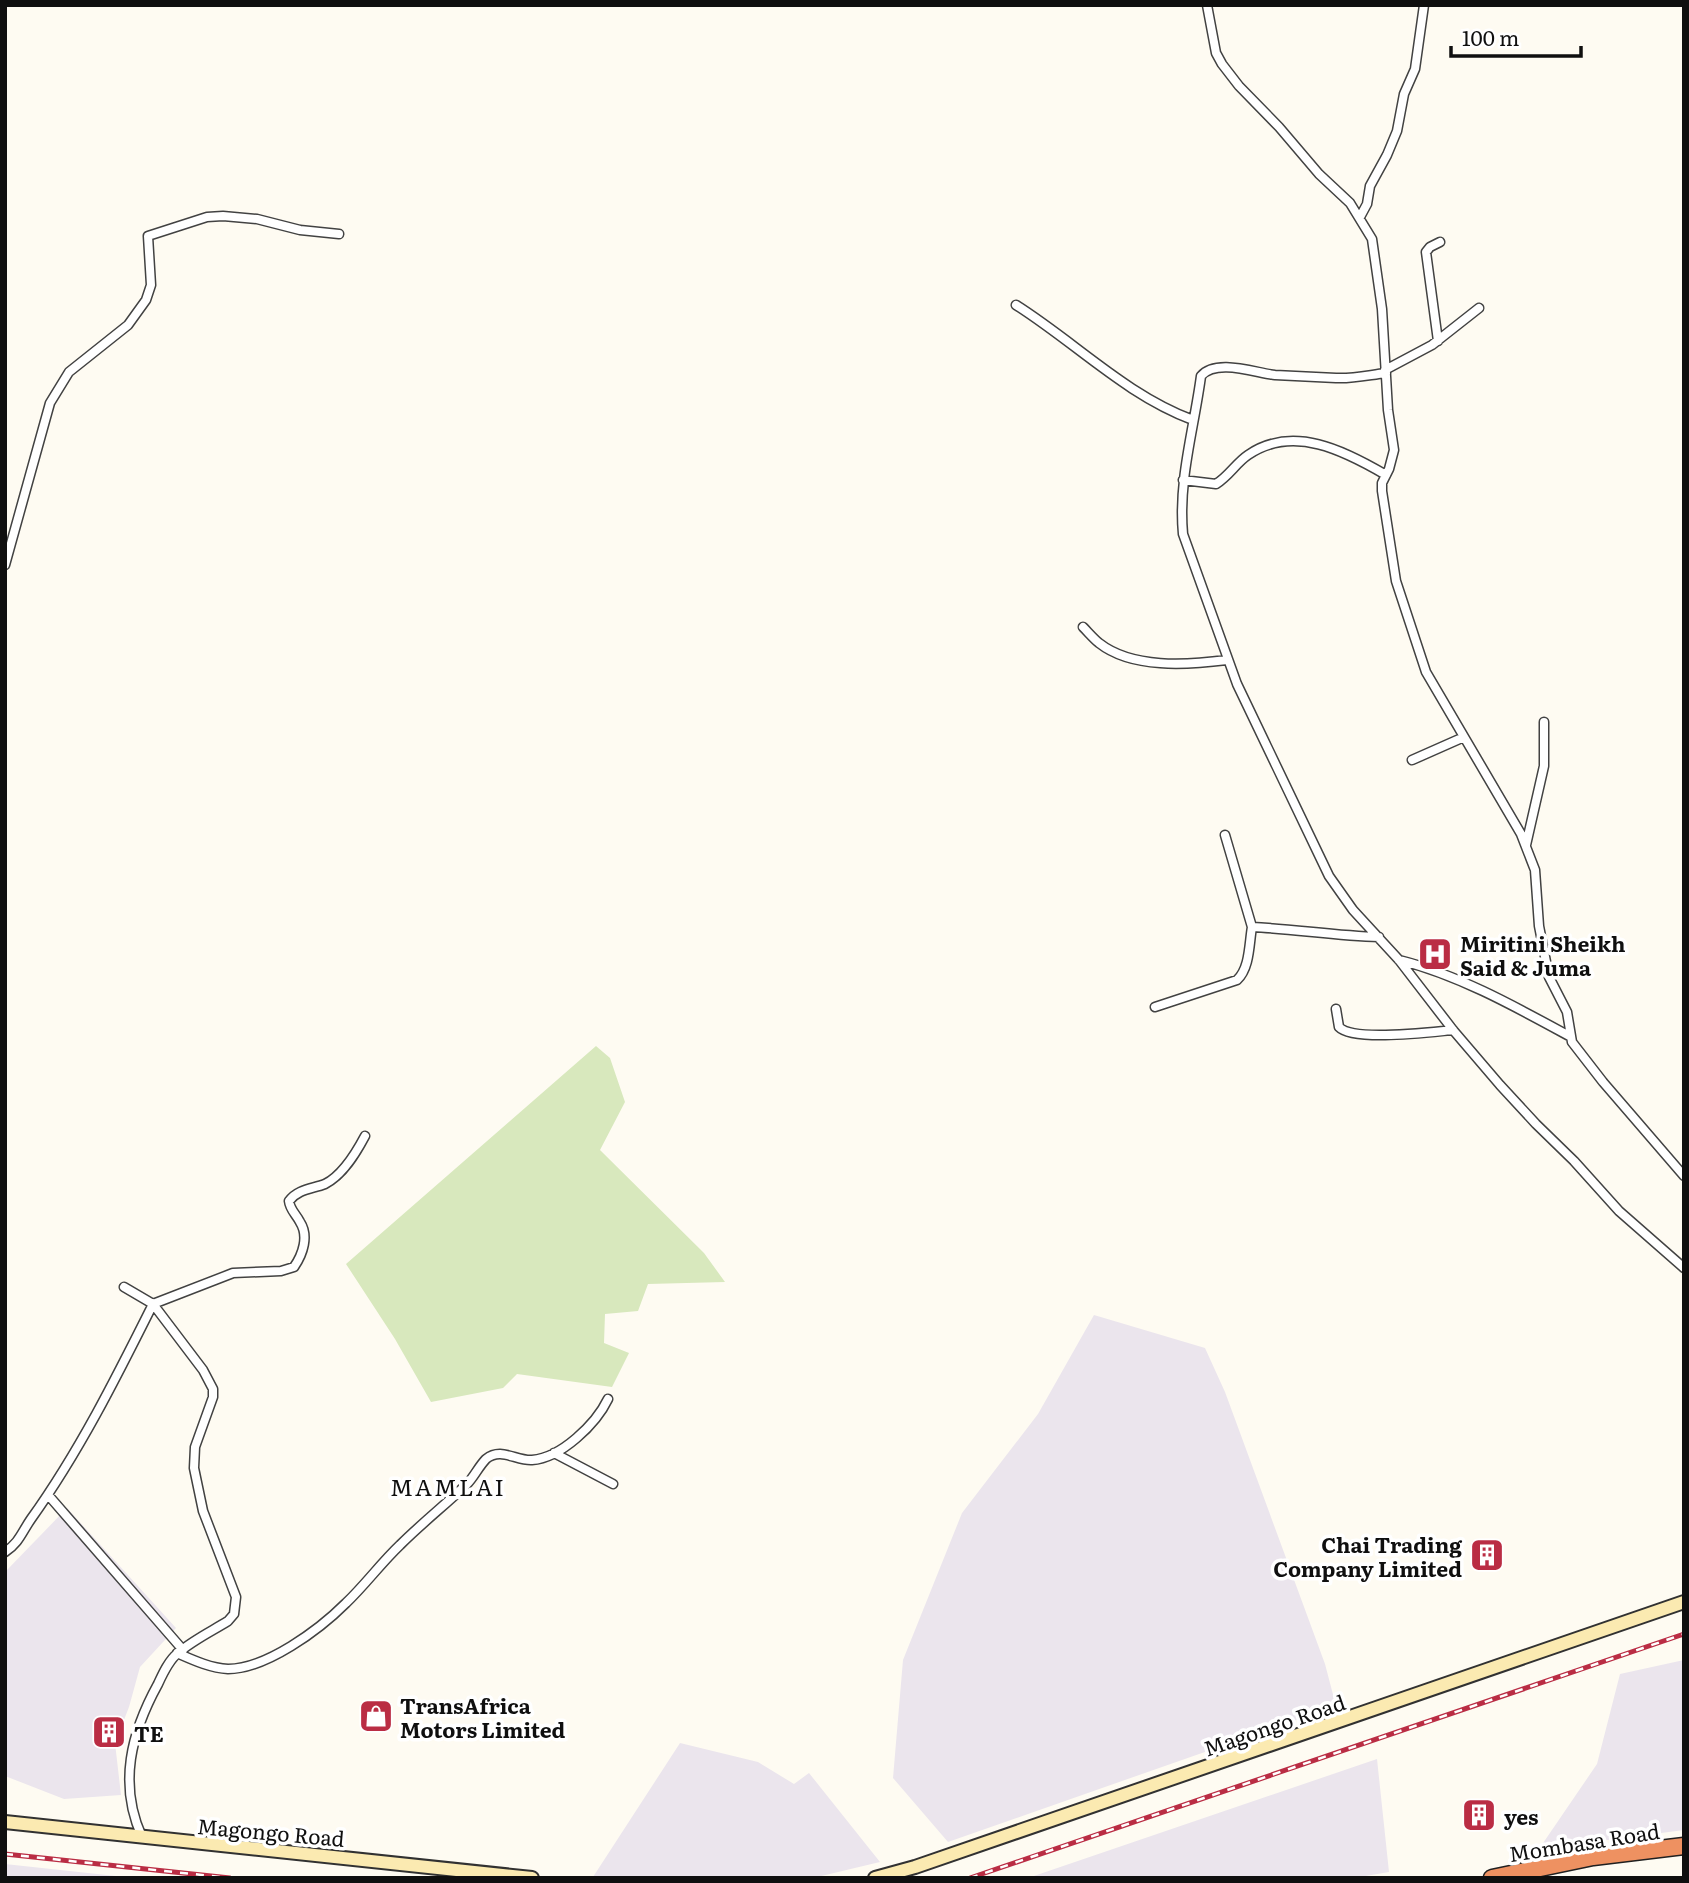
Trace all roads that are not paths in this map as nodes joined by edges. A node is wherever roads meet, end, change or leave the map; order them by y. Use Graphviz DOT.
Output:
graph roads {
  1 [pos="1206,5"];
  2 [pos="1424,5"];
  3 [pos="1360,217"];
  4 [pos="339,234"];
  5 [pos="1440,242"];
  6 [pos="1016,305"];
  7 [pos="1479,308"];
  8 [pos="1437,341"];
  9 [pos="1385,372"];
  10 [pos="1193,420"];
  11 [pos="1386,475"];
  12 [pos="1183,480"];
  13 [pos="5,565"];
  14 [pos="1083,627"];
  15 [pos="1227,660"];
  16 [pos="1544,722"];
  17 [pos="1464,737"];
  18 [pos="1412,760"];
  19 [pos="1225,835"];
  20 [pos="1526,845"];
  21 [pos="1252,927"];
  22 [pos="1379,937"];
  23 [pos="1399,960"];
  24 [pos="1155,1007"];
  25 [pos="1336,1009"];
  26 [pos="1453,1030"];
  27 [pos="1571,1037"];
  28 [pos="365,1136"];
  29 [pos="1684,1176"];
  30 [pos="1684,1268"];
  31 [pos="124,1287"];
  32 [pos="153,1304"];
  33 [pos="608,1399"];
  34 [pos="554,1453"];
  35 [pos="613,1484"];
  36 [pos="48,1496"];
  37 [pos="5,1552"];
  38 [pos="1684,1602"];
  39 [pos="180,1652"];
  40 [pos="5,1822"];
  41 [pos="142,1837"];
  42 [pos="1684,1846"];
  43 [pos="532,1878"];
  44 [pos="875,1878"];
  45 [pos="1492,1878"];
  1 -- 3 [label="street"];
  2 -- 3 [label="street"];
  3 -- 9 [label="street"];
  4 -- 13 [label="street"];
  5 -- 8 [label="street"];
  6 -- 10 [label="street"];
  7 -- 8 [label="street"];
  8 -- 9 [label="street"];
  9 -- 10 [label="street"];
  9 -- 11 [label="street"];
  10 -- 12 [label="street"];
  11 -- 12 [label="street"];
  11 -- 17 [label="street"];
  12 -- 15 [label="street"];
  14 -- 15 [label="street"];
  15 -- 22 [label="street"];
  16 -- 20 [label="street"];
  17 -- 18 [label="street"];
  17 -- 20 [label="street"];
  19 -- 21 [label="street"];
  20 -- 27 [label="street"];
  21 -- 22 [label="street"];
  21 -- 24 [label="street"];
  22 -- 23 [label="street"];
  23 -- 26 [label="street"];
  23 -- 27 [label="street"];
  25 -- 26 [label="street"];
  26 -- 30 [label="street"];
  27 -- 29 [label="street"];
  28 -- 32 [label="street"];
  31 -- 32 [label="street"];
  32 -- 36 [label="street"];
  32 -- 39 [label="street"];
  33 -- 34 [label="street"];
  34 -- 35 [label="street"];
  34 -- 39 [label="street"];
  36 -- 37 [label="street"];
  36 -- 39 [label="street"];
  38 -- 44 [label="street, Magongo Road"];
  39 -- 41 [label="street"];
  40 -- 41 [label="street, Magongo Road"];
  41 -- 43 [label="street, Magongo Road"];
  42 -- 45 [label="highway, Mombasa Road"];
}
